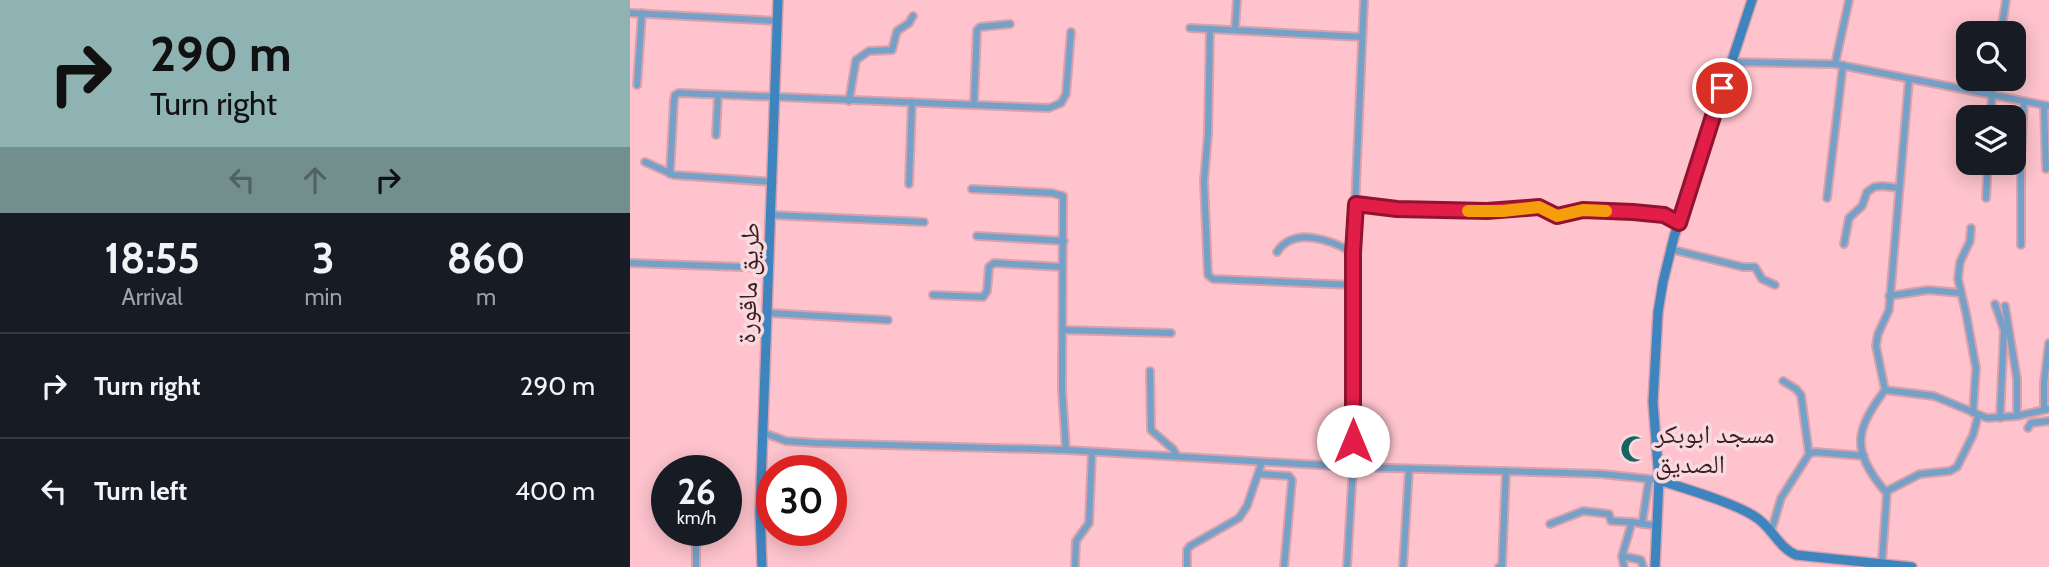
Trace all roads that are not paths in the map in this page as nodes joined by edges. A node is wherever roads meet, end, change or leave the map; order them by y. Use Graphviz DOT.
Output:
graph roads {
  1 [pos="778,0"];
  2 [pos="1237,0"];
  3 [pos="1363,0"];
  4 [pos="1752,0"];
  5 [pos="1849,0"];
  6 [pos="2007,0"];
  7 [pos="630,13"];
  8 [pos="642,13"];
  9 [pos="913,16"];
  10 [pos="778,20"];
  11 [pos="2003,21"];
  12 [pos="1010,24"];
  13 [pos="1190,28"];
  14 [pos="1210,29"];
  15 [pos="1235,30"];
  16 [pos="1070,32"];
  17 [pos="1362,37"];
  18 [pos="1731,62"];
  19 [pos="1839,64"];
  20 [pos="1909,79"];
  21 [pos="637,85"];
  22 [pos="1993,91"];
  23 [pos="718,96"];
  24 [pos="1992,96"];
  25 [pos="776,98"];
  26 [pos="849,100"];
  27 [pos="912,102"];
  28 [pos="2024,102"];
  29 [pos="974,103"];
  30 [pos="1991,105"];
  31 [pos="2047,106"];
  32 [pos="716,135"];
  33 [pos="645,162"];
  34 [pos="2046,169"];
  35 [pos="670,174"];
  36 [pos="1987,175"];
  37 [pos="773,182"];
  38 [pos="909,184"];
  39 [pos="1899,188"];
  40 [pos="972,189"];
  41 [pos="1827,198"];
  42 [pos="1986,198"];
  43 [pos="1356,204"];
  44 [pos="771,215"];
  45 [pos="924,222"];
  46 [pos="1679,223"];
  47 [pos="1970,228"];
  48 [pos="976,236"];
  49 [pos="1064,241"];
  50 [pos="1844,244"];
  51 [pos="2021,245"];
  52 [pos="1670,249"];
  53 [pos="1276,252"];
  54 [pos="1353,253"];
  55 [pos="630,263"];
  56 [pos="1062,267"];
  57 [pos="768,268"];
  58 [pos="1353,285"];
  59 [pos="1775,285"];
  60 [pos="1961,293"];
  61 [pos="933,295"];
  62 [pos="1889,296"];
  63 [pos="1995,304"];
  64 [pos="2005,306"];
  65 [pos="768,313"];
  66 [pos="888,320"];
  67 [pos="1063,330"];
  68 [pos="1171,333"];
  69 [pos="2049,343"];
  70 [pos="1150,371"];
  71 [pos="1783,381"];
  72 [pos="1885,390"];
  73 [pos="2046,409"];
  74 [pos="1975,414"];
  75 [pos="2017,416"];
  76 [pos="2000,418"];
  77 [pos="2049,421"];
  78 [pos="2028,428"];
  79 [pos="764,433"];
  80 [pos="1066,450"];
  81 [pos="1092,452"];
  82 [pos="1809,454"];
  83 [pos="1177,456"];
  84 [pos="1864,456"];
  85 [pos="1262,463"];
  86 [pos="1353,467"];
  87 [pos="1409,469"];
  88 [pos="1506,471"];
  89 [pos="1259,474"];
  90 [pos="1654,480"];
  91 [pos="1887,491"];
  92 [pos="1632,522"];
  93 [pos="1550,524"];
  94 [pos="1642,524"];
  95 [pos="1656,526"];
  96 [pos="1771,532"];
  97 [pos="696,546"];
  98 [pos="1622,556"];
  99 [pos="1882,562"];
  100 [pos="1824,563"];
  101 [pos="758,566"];
  102 [pos="1075,566"];
  103 [pos="696,567"];
  104 [pos="1186,567"];
  105 [pos="1284,567"];
  106 [pos="1348,567"];
  107 [pos="1403,567"];
  108 [pos="1499,567"];
  109 [pos="1623,567"];
  110 [pos="1643,567"];
  111 [pos="1655,567"];
  112 [pos="1912,567"];
  1 -- 10 [label="street, طريق ماقورة"];
  2 -- 15 [label="street"];
  3 -- 17 [label="street"];
  4 -- 18 [label="street"];
  5 -- 19 [label="street"];
  6 -- 11 [label="street"];
  7 -- 8 [label="street"];
  8 -- 10 [label="street"];
  8 -- 21 [label="street"];
  9 -- 26 [label="street"];
  10 -- 25 [label="street, طريق ماقورة"];
  12 -- 29 [label="street"];
  13 -- 14 [label="street"];
  14 -- 15 [label="street"];
  14 -- 58 [label="street"];
  15 -- 17 [label="street"];
  16 -- 29 [label="street"];
  17 -- 43 [label="street"];
  18 -- 19 [label="street"];
  18 -- 46 [label="street"];
  19 -- 20 [label="street"];
  19 -- 41 [label="street"];
  20 -- 24 [label="street"];
  20 -- 39 [label="street"];
  22 -- 24 [label="street"];
  23 -- 25 [label="street"];
  23 -- 32 [label="street"];
  23 -- 35 [label="street"];
  24 -- 28 [label="street"];
  24 -- 30 [label="street"];
  25 -- 26 [label="street"];
  25 -- 37 [label="street, طريق ماقورة"];
  26 -- 27 [label="street"];
  27 -- 29 [label="street"];
  27 -- 38 [label="street"];
  28 -- 31 [label="street"];
  28 -- 51 [label="street"];
  31 -- 34 [label="street"];
  33 -- 35 [label="street"];
  35 -- 37 [label="street"];
  36 -- 42 [label="street"];
  37 -- 44 [label="street, طريق ماقورة"];
  39 -- 50 [label="street"];
  39 -- 62 [label="street"];
  40 -- 49 [label="street"];
  43 -- 46 [label="street"];
  43 -- 54 [label="street"];
  44 -- 45 [label="street"];
  44 -- 57 [label="street, طريق ماقورة"];
  46 -- 52 [label="street"];
  47 -- 60 [label="street"];
  48 -- 49 [label="street"];
  49 -- 56 [label="street"];
  52 -- 59 [label="street"];
  52 -- 90 [label="street"];
  53 -- 54 [label="street"];
  54 -- 58 [label="street"];
  55 -- 57 [label="street"];
  56 -- 61 [label="street"];
  56 -- 67 [label="street"];
  57 -- 65 [label="street, طريق ماقورة"];
  58 -- 86 [label="street"];
  60 -- 62 [label="street"];
  60 -- 74 [label="street"];
  62 -- 72 [label="street"];
  63 -- 76 [label="street"];
  64 -- 75 [label="street"];
  65 -- 66 [label="street"];
  65 -- 79 [label="street, طريق ماقورة"];
  67 -- 68 [label="street"];
  67 -- 80 [label="street"];
  69 -- 73 [label="street"];
  70 -- 83 [label="street"];
  71 -- 82 [label="street"];
  72 -- 74 [label="street"];
  72 -- 84 [label="street"];
  73 -- 75 [label="street"];
  74 -- 76 [label="street"];
  74 -- 91 [label="street"];
  75 -- 76 [label="street"];
  77 -- 78 [label="street"];
  79 -- 80 [label="street"];
  79 -- 101 [label="street, طريق ماقورة"];
  80 -- 81 [label="street"];
  81 -- 83 [label="street"];
  81 -- 102 [label="street"];
  82 -- 84 [label="street"];
  82 -- 96 [label="street"];
  83 -- 85 [label="street"];
  84 -- 91 [label="street"];
  85 -- 86 [label="street"];
  85 -- 89 [label="street"];
  86 -- 87 [label="street"];
  86 -- 106 [label="street"];
  87 -- 88 [label="street"];
  87 -- 107 [label="street"];
  88 -- 90 [label="street"];
  88 -- 108 [label="street"];
  89 -- 104 [label="street"];
  89 -- 105 [label="street"];
  90 -- 94 [label="street"];
  90 -- 95 [label="street"];
  90 -- 96 [label="street"];
  91 -- 99 [label="street"];
  92 -- 93 [label="street"];
  92 -- 94 [label="street"];
  92 -- 98 [label="street"];
  94 -- 95 [label="street"];
  95 -- 111 [label="street"];
  96 -- 100 [label="street"];
  97 -- 103 [label="street"];
  98 -- 109 [label="street"];
  98 -- 110 [label="street"];
  99 -- 100 [label="street"];
  99 -- 112 [label="street"];
}
